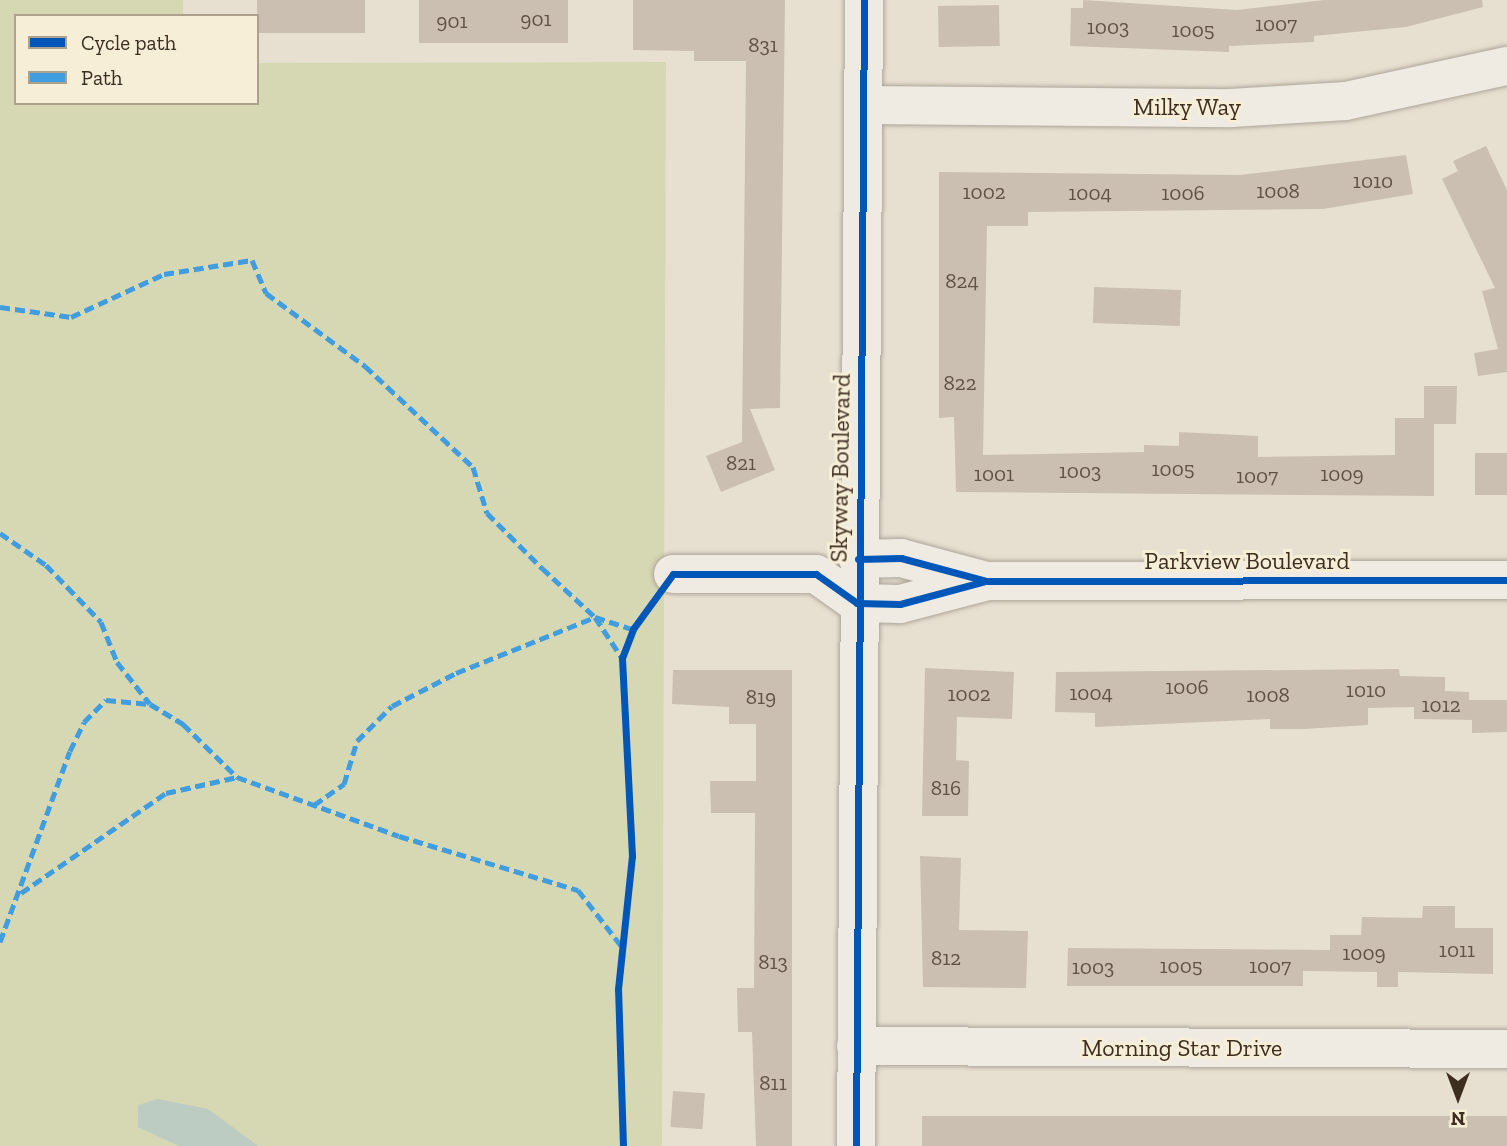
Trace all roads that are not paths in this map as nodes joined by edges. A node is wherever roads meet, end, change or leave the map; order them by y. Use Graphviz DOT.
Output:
graph roads {
  1 [pos="864,0"];
  2 [pos="1507,66"];
  3 [pos="864,105"];
  4 [pos="858,559"];
  5 [pos="673,574"];
  6 [pos="1507,580"];
  7 [pos="986,581"];
  8 [pos="858,603"];
  9 [pos="856,1046"];
  10 [pos="1507,1049"];
  11 [pos="856,1146"];
  1 -- 3 [label="street, Skyway Boulevard"];
  2 -- 3 [label="street, Milky Way"];
  3 -- 4 [label="street, Skyway Boulevard"];
  4 -- 7 [label="street, Parkview Boulevard"];
  4 -- 8 [label="street, Skyway Boulevard"];
  5 -- 8 [label="street"];
  6 -- 7 [label="street, Parkview Boulevard"];
  7 -- 8 [label="street, Parkview Boulevard"];
  8 -- 9 [label="street, Skyway Boulevard"];
  9 -- 10 [label="street, Morning Star Drive"];
  9 -- 11 [label="street, Skyway Boulevard"];
}
